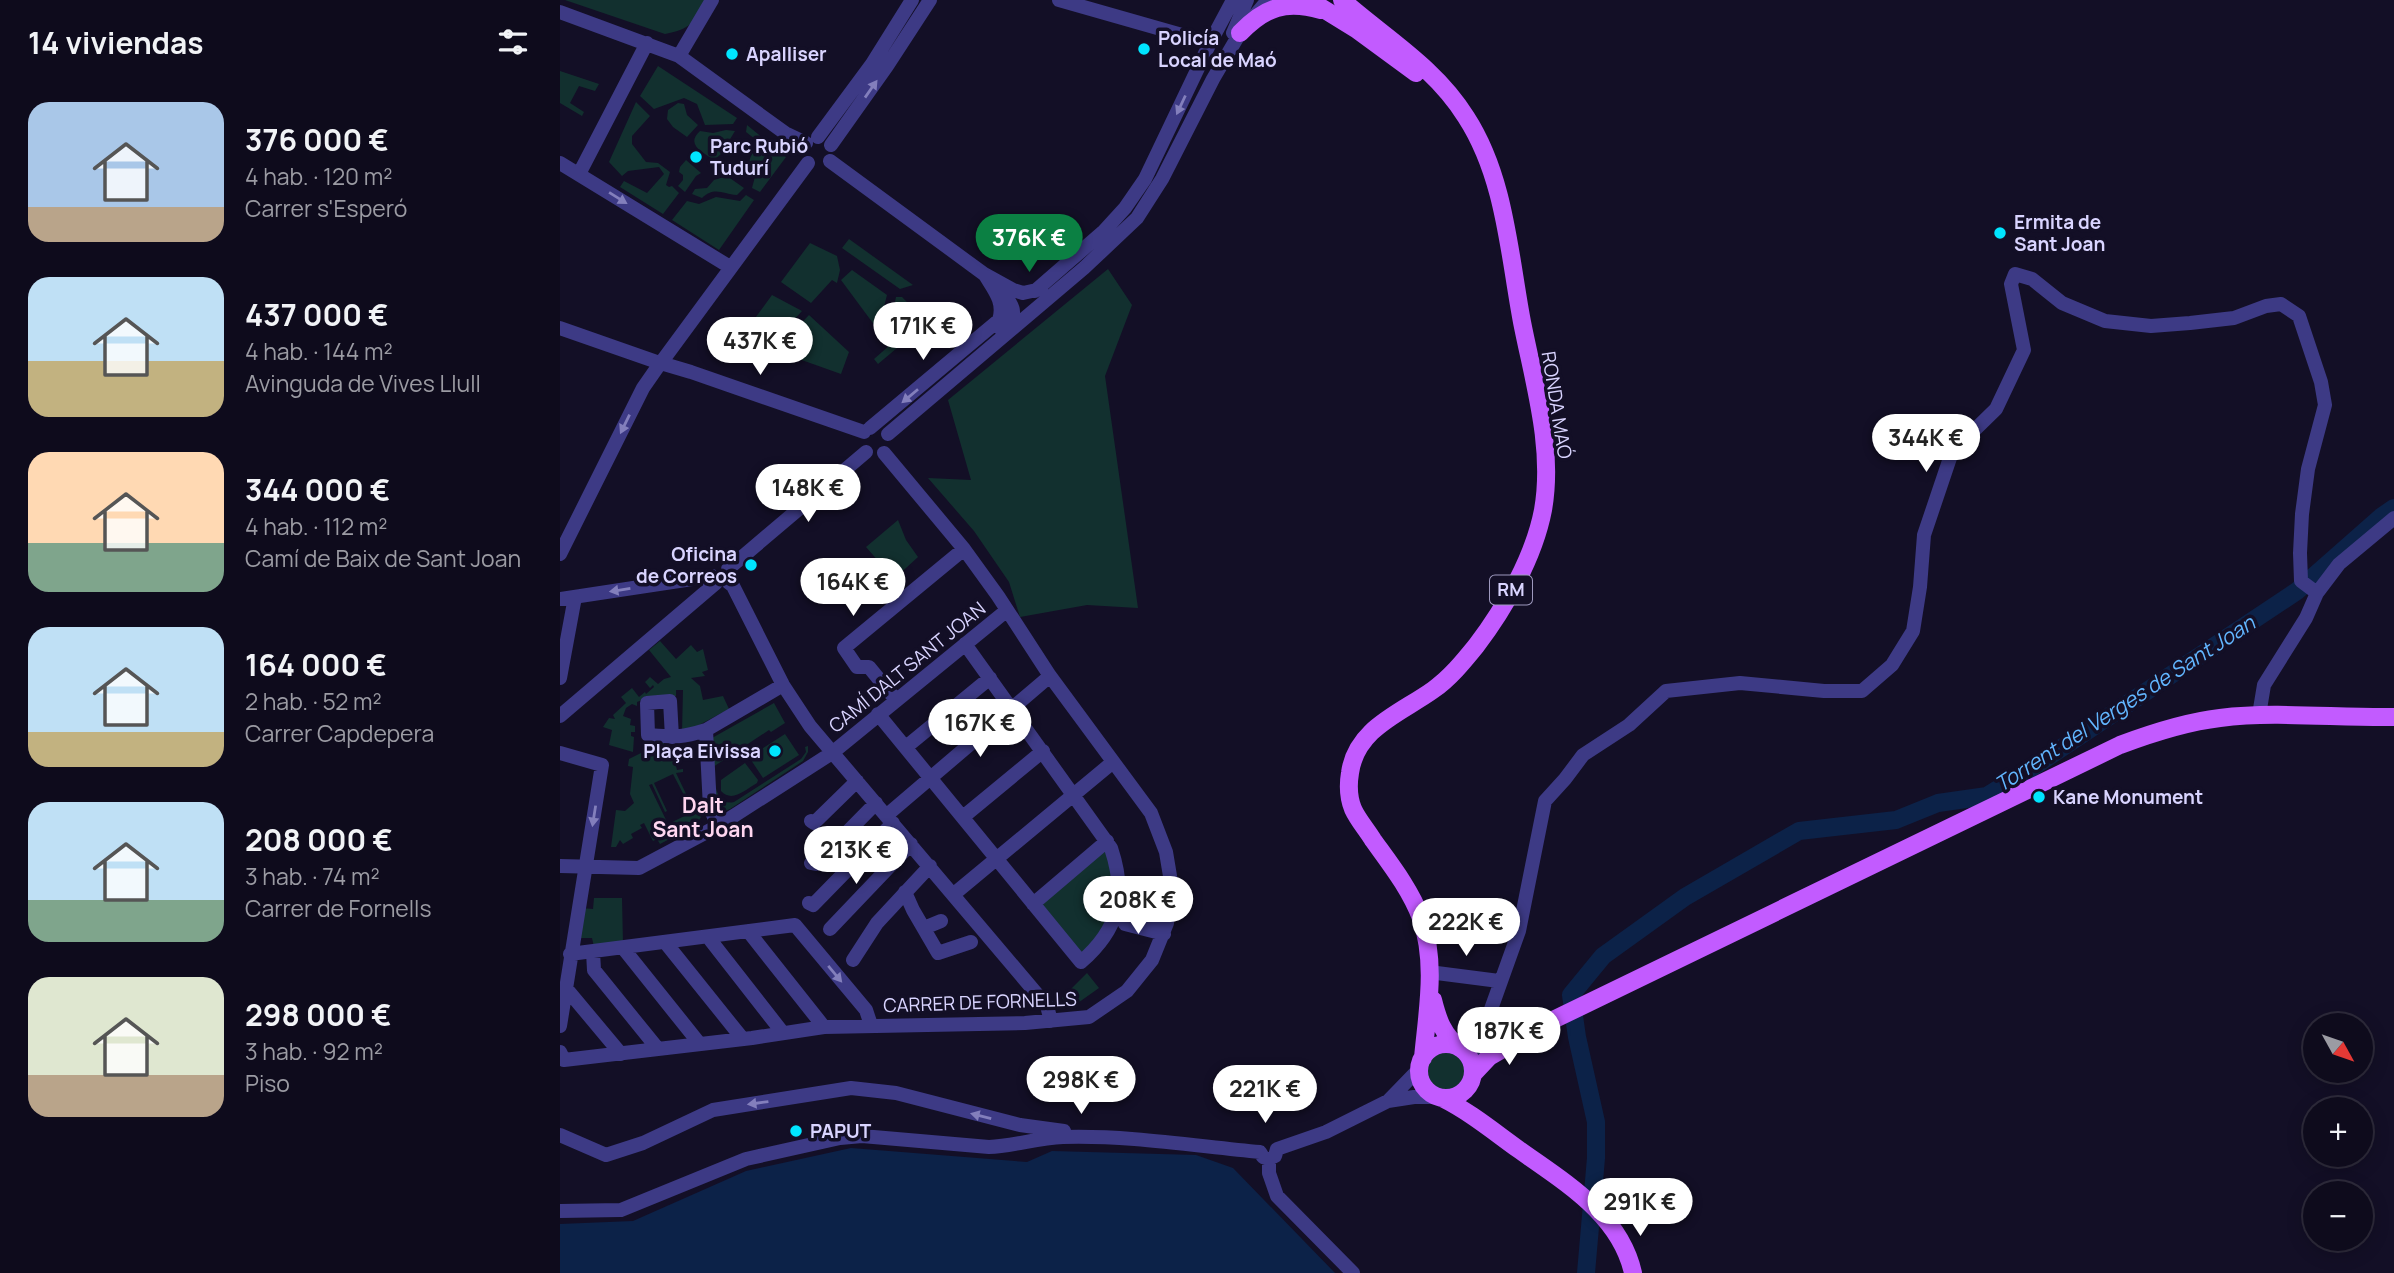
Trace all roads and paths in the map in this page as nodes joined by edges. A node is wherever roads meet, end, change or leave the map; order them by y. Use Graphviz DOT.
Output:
graph roads {
  1 [pos="712,0"];
  2 [pos="912,0"];
  3 [pos="930,0"];
  4 [pos="1059,0"];
  5 [pos="1233,0"];
  6 [pos="1247,0"];
  7 [pos="1268,0"];
  8 [pos="1309,0"];
  9 [pos="1330,0"];
  10 [pos="1342,0"];
  11 [pos="560,12"];
  12 [pos="1351,25"];
  13 [pos="1240,33"];
  14 [pos="647,43"];
  15 [pos="1210,43"];
  16 [pos="679,56"];
  17 [pos="1213,79"];
  18 [pos="1446,90"];
  19 [pos="1472,126"];
  20 [pos="812,140"];
  21 [pos="831,145"];
  22 [pos="830,161"];
  23 [pos="560,163"];
  24 [pos="808,163"];
  25 [pos="579,174"];
  26 [pos="730,267"];
  27 [pos="984,274"];
  28 [pos="1072,279"];
  29 [pos="1035,291"];
  30 [pos="560,328"];
  31 [pos="978,358"];
  32 [pos="661,363"];
  33 [pos="867,430"];
  34 [pos="888,434"];
  35 [pos="866,452"];
  36 [pos="884,453"];
  37 [pos="2394,518"];
  38 [pos="566,530"];
  39 [pos="964,549"];
  40 [pos="560,554"];
  41 [pos="721,578"];
  42 [pos="2309,587"];
  43 [pos="575,597"];
  44 [pos="560,599"];
  45 [pos="1006,611"];
  46 [pos="965,644"];
  47 [pos="1050,676"];
  48 [pos="560,678"];
  49 [pos="990,678"];
  50 [pos="783,685"];
  51 [pos="896,699"];
  52 [pos="1012,709"];
  53 [pos="878,714"];
  54 [pos="2259,715"];
  55 [pos="560,716"];
  56 [pos="2394,717"];
  57 [pos="706,730"];
  58 [pos="672,737"];
  59 [pos="906,747"];
  60 [pos="1043,751"];
  61 [pos="560,753"];
  62 [pos="832,753"];
  63 [pos="1113,762"];
  64 [pos="932,777"];
  65 [pos="857,781"];
  66 [pos="1073,793"];
  67 [pos="876,803"];
  68 [pos="964,817"];
  69 [pos="890,819"];
  70 [pos="811,821"];
  71 [pos="718,825"];
  72 [pos="1107,841"];
  73 [pos="911,844"];
  74 [pos="995,859"];
  75 [pos="811,863"];
  76 [pos="560,866"];
  77 [pos="930,866"];
  78 [pos="585,867"];
  79 [pos="905,892"];
  80 [pos="954,894"];
  81 [pos="809,903"];
  82 [pos="1033,904"];
  83 [pos="1114,918"];
  84 [pos="941,921"];
  85 [pos="924,928"];
  86 [pos="830,929"];
  87 [pos="1165,929"];
  88 [pos="748,932"];
  89 [pos="708,937"];
  90 [pos="665,942"];
  91 [pos="971,942"];
  92 [pos="568,945"];
  93 [pos="623,948"];
  94 [pos="593,952"];
  95 [pos="853,960"];
  96 [pos="1429,977"];
  97 [pos="1499,981"];
  98 [pos="565,987"];
  99 [pos="1051,1021"];
  100 [pos="871,1024"];
  101 [pos="560,1026"];
  102 [pos="824,1027"];
  103 [pos="783,1033"];
  104 [pos="1525,1035"];
  105 [pos="742,1038"];
  106 [pos="699,1043"];
  107 [pos="658,1049"];
  108 [pos="1466,1049"];
  109 [pos="621,1054"];
  110 [pos="562,1056"];
  111 [pos="1421,1063"];
  112 [pos="1473,1077"];
  113 [pos="1440,1098"];
  114 [pos="1388,1101"];
  115 [pos="1496,1132"];
  116 [pos="560,1135"];
  117 [pos="1109,1138"];
  118 [pos="1269,1153"];
  119 [pos="560,1211"];
  120 [pos="1353,1273"];
  121 [pos="1633,1273"];
  1 -- 16 [label="street"];
  2 -- 20 [label="street"];
  21 -- 3 [label="street, one-way"];
  4 -- 15 [label="street"];
  5 -- 15 [label="street"];
  6 -- 17 [label="street"];
  7 -- 13 [label="street"];
  8 -- 12 [label="main road, RM"];
  9 -- 18 [label="main road, RM"];
  10 -- 18 [label="main road, RM"];
  11 -- 14 [label="street"];
  12 -- 13 [label="main road, RM"];
  12 -- 19 [label="main road, RONDA MAÓ / RM"];
  13 -- 17 [label="street"];
  14 -- 16 [label="street"];
  14 -- 25 [label="street"];
  15 -- 29 [label="street, one-way"];
  16 -- 20 [label="street"];
  17 -- 28 [label="street"];
  18 -- 19 [label="main road, RONDA MAÓ / RM"];
  19 -- 96 [label="main road, RONDA MAÓ / RM"];
  20 -- 21 [label="street"];
  20 -- 24 [label="street"];
  21 -- 22 [label="street"];
  22 -- 24 [label="street"];
  22 -- 27 [label="street"];
  23 -- 25 [label="street"];
  24 -- 26 [label="street"];
  25 -- 26 [label="street, one-way"];
  26 -- 32 [label="street"];
  27 -- 29 [label="street"];
  27 -- 31 [label="street"];
  27 -- 33 [label="street, one-way"];
  28 -- 29 [label="street"];
  28 -- 31 [label="street"];
  30 -- 32 [label="street"];
  31 -- 34 [label="street"];
  32 -- 33 [label="street"];
  32 -- 38 [label="street, one-way"];
  33 -- 34 [label="street"];
  33 -- 35 [label="street"];
  34 -- 36 [label="street"];
  35 -- 36 [label="street"];
  35 -- 41 [label="street"];
  36 -- 39 [label="street, CARRER DE FORNELLS"];
  37 -- 42 [label="street"];
  38 -- 40 [label="street"];
  39 -- 45 [label="street, CARRER DE FORNELLS"];
  39 -- 51 [label="street"];
  41 -- 43 [label="street, one-way"];
  41 -- 50 [label="street"];
  41 -- 55 [label="street"];
  42 -- 54 [label="street"];
  42 -- 97 [label="street"];
  43 -- 44 [label="street"];
  43 -- 48 [label="street"];
  45 -- 46 [label="street, CAMÍ DALT SANT JOAN"];
  45 -- 47 [label="street, CARRER DE FORNELLS"];
  46 -- 49 [label="street"];
  46 -- 51 [label="street, CAMÍ DALT SANT JOAN"];
  47 -- 52 [label="street"];
  47 -- 63 [label="street, CARRER DE FORNELLS"];
  49 -- 52 [label="street"];
  49 -- 59 [label="street"];
  50 -- 57 [label="street"];
  50 -- 62 [label="street"];
  51 -- 53 [label="street, CAMÍ DALT SANT JOAN"];
  52 -- 60 [label="street"];
  52 -- 64 [label="street"];
  53 -- 59 [label="street"];
  53 -- 62 [label="street, CAMÍ DALT SANT JOAN"];
  54 -- 56 [label="main road"];
  54 -- 104 [label="main road"];
  57 -- 58 [label="street"];
  57 -- 71 [label="street"];
  59 -- 64 [label="street"];
  60 -- 66 [label="street"];
  60 -- 68 [label="street"];
  61 -- 78 [label="street, one-way"];
  62 -- 65 [label="street"];
  62 -- 71 [label="street, CAMÍ DALT SANT JOAN"];
  63 -- 66 [label="street"];
  63 -- 87 [label="street, CARRER DE FORNELLS"];
  64 -- 68 [label="street"];
  64 -- 69 [label="street"];
  65 -- 67 [label="street"];
  65 -- 70 [label="street"];
  66 -- 72 [label="street"];
  66 -- 74 [label="street"];
  67 -- 69 [label="street"];
  67 -- 75 [label="street"];
  68 -- 74 [label="street"];
  69 -- 73 [label="street"];
  69 -- 81 [label="street"];
  71 -- 78 [label="street, CAMÍ DALT SANT JOAN"];
  72 -- 82 [label="street"];
  72 -- 83 [label="street"];
  73 -- 77 [label="street"];
  73 -- 86 [label="street"];
  74 -- 80 [label="street"];
  74 -- 82 [label="street"];
  76 -- 78 [label="street, CAMÍ DALT SANT JOAN"];
  77 -- 79 [label="street"];
  77 -- 80 [label="street"];
  78 -- 92 [label="street"];
  79 -- 85 [label="street"];
  79 -- 95 [label="street"];
  80 -- 99 [label="street"];
  82 -- 83 [label="street"];
  83 -- 87 [label="street"];
  84 -- 85 [label="street"];
  85 -- 91 [label="street"];
  87 -- 99 [label="street, CARRER DE FORNELLS"];
  88 -- 89 [label="street"];
  88 -- 100 [label="street, one-way"];
  88 -- 102 [label="street"];
  89 -- 90 [label="street"];
  89 -- 103 [label="street"];
  90 -- 93 [label="street"];
  90 -- 105 [label="street"];
  92 -- 94 [label="street"];
  92 -- 98 [label="street"];
  93 -- 94 [label="street"];
  93 -- 106 [label="street"];
  94 -- 107 [label="street"];
  96 -- 97 [label="street"];
  96 -- 108 [label="main road, RONDA MAÓ / RM"];
  96 -- 111 [label="main road, RONDA MAÓ / RM"];
  97 -- 108 [label="street"];
  98 -- 101 [label="street"];
  98 -- 109 [label="street"];
  99 -- 100 [label="street, CARRER DE FORNELLS"];
  100 -- 102 [label="street, CARRER DE FORNELLS"];
  102 -- 103 [label="street, CARRER DE FORNELLS"];
  103 -- 105 [label="street, CARRER DE FORNELLS"];
  104 -- 108 [label="main road"];
  104 -- 112 [label="main road"];
  105 -- 106 [label="street, CARRER DE FORNELLS"];
  106 -- 107 [label="street, CARRER DE FORNELLS"];
  107 -- 109 [label="street, CARRER DE FORNELLS"];
  108 -- 111 [label="main road"];
  108 -- 112 [label="main road"];
  109 -- 110 [label="street, CARRER DE FORNELLS"];
  111 -- 113 [label="main road"];
  111 -- 114 [label="street"];
  112 -- 113 [label="main road"];
  112 -- 115 [label="main road"];
  113 -- 114 [label="street"];
  113 -- 115 [label="main road"];
  114 -- 118 [label="street"];
  115 -- 121 [label="main road"];
  117 -- 116 [label="street, one-way"];
  117 -- 118 [label="street"];
  117 -- 119 [label="street"];
  118 -- 120 [label="street"];
}
